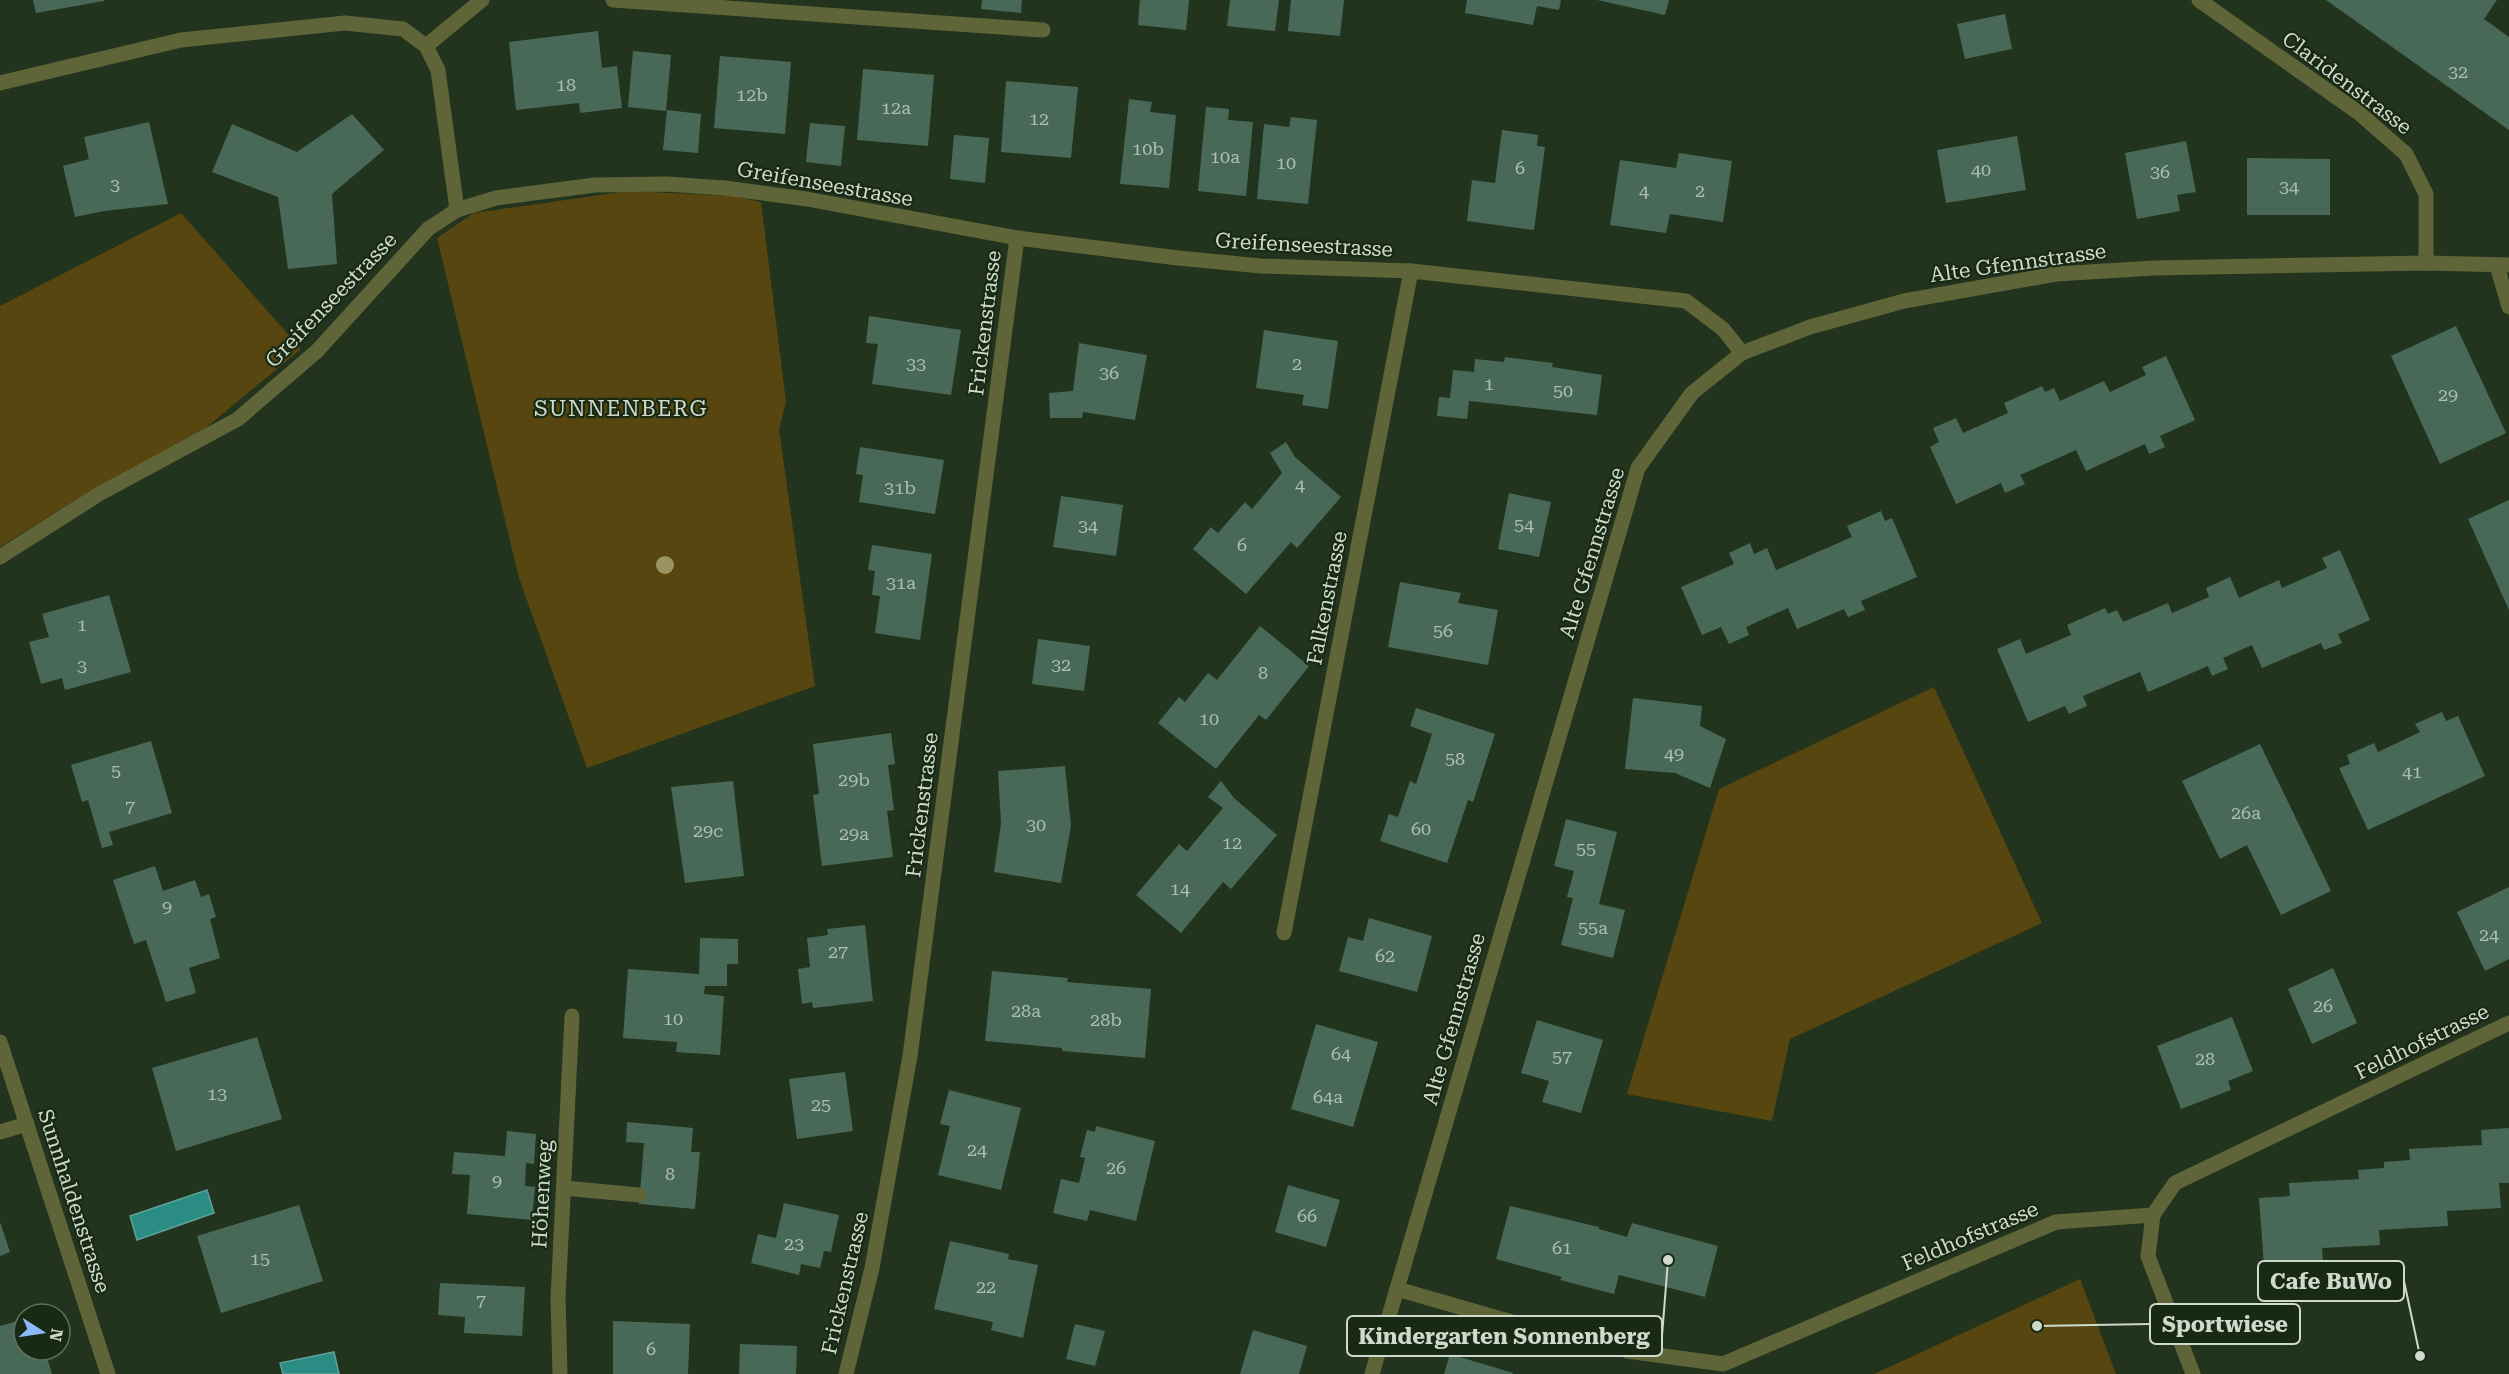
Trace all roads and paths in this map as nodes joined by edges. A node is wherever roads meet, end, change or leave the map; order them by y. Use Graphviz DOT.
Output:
graph roads {
  1 [pos="482,0"];
  2 [pos="613,0"];
  3 [pos="2199,0"];
  4 [pos="1043,30"];
  5 [pos="426,46"];
  6 [pos="0,83"];
  7 [pos="457,210"];
  8 [pos="1017,238"];
  9 [pos="2426,263"];
  10 [pos="2503,265"];
  11 [pos="1411,271"];
  12 [pos="2509,307"];
  13 [pos="1742,353"];
  14 [pos="0,557"];
  15 [pos="1284,933"];
  16 [pos="572,1016"];
  17 [pos="2509,1023"];
  18 [pos="0,1042"];
  19 [pos="27,1124"];
  20 [pos="0,1132"];
  21 [pos="564,1188"];
  22 [pos="639,1195"];
  23 [pos="2153,1215"];
  24 [pos="1397,1289"];
  25 [pos="1575,1340"];
  26 [pos="1628,1351"];
  27 [pos="108,1374"];
  28 [pos="560,1374"];
  29 [pos="846,1374"];
  30 [pos="1372,1374"];
  31 [pos="2193,1374"];
  1 -- 5 [label="street"];
  2 -- 4 [label="street"];
  3 -- 9 [label="street, Claridenstrasse"];
  5 -- 6 [label="street"];
  5 -- 7 [label="street"];
  7 -- 8 [label="street, Greifenseestrasse"];
  7 -- 14 [label="street, Greifenseestrasse"];
  8 -- 11 [label="street, Greifenseestrasse"];
  8 -- 29 [label="street, Frickenstrasse"];
  9 -- 10 [label="street, Alte Gfennstrasse"];
  9 -- 13 [label="street, Alte Gfennstrasse"];
  10 -- 12 [label="street"];
  11 -- 13 [label="street, Greifenseestrasse"];
  11 -- 15 [label="street, Falkenstrasse"];
  13 -- 24 [label="street, Alte Gfennstrasse"];
  16 -- 21 [label="street, Höhenweg"];
  17 -- 23 [label="street, Feldhofstrasse"];
  18 -- 19 [label="street, Sunnhaldenstrasse"];
  19 -- 20 [label="street"];
  19 -- 27 [label="street, Sunnhaldenstrasse"];
  21 -- 22 [label="street"];
  21 -- 28 [label="street, Höhenweg"];
  23 -- 26 [label="street, Feldhofstrasse"];
  23 -- 31 [label="street"];
  24 -- 25 [label="street"];
  24 -- 30 [label="street, Alte Gfennstrasse"];
}
